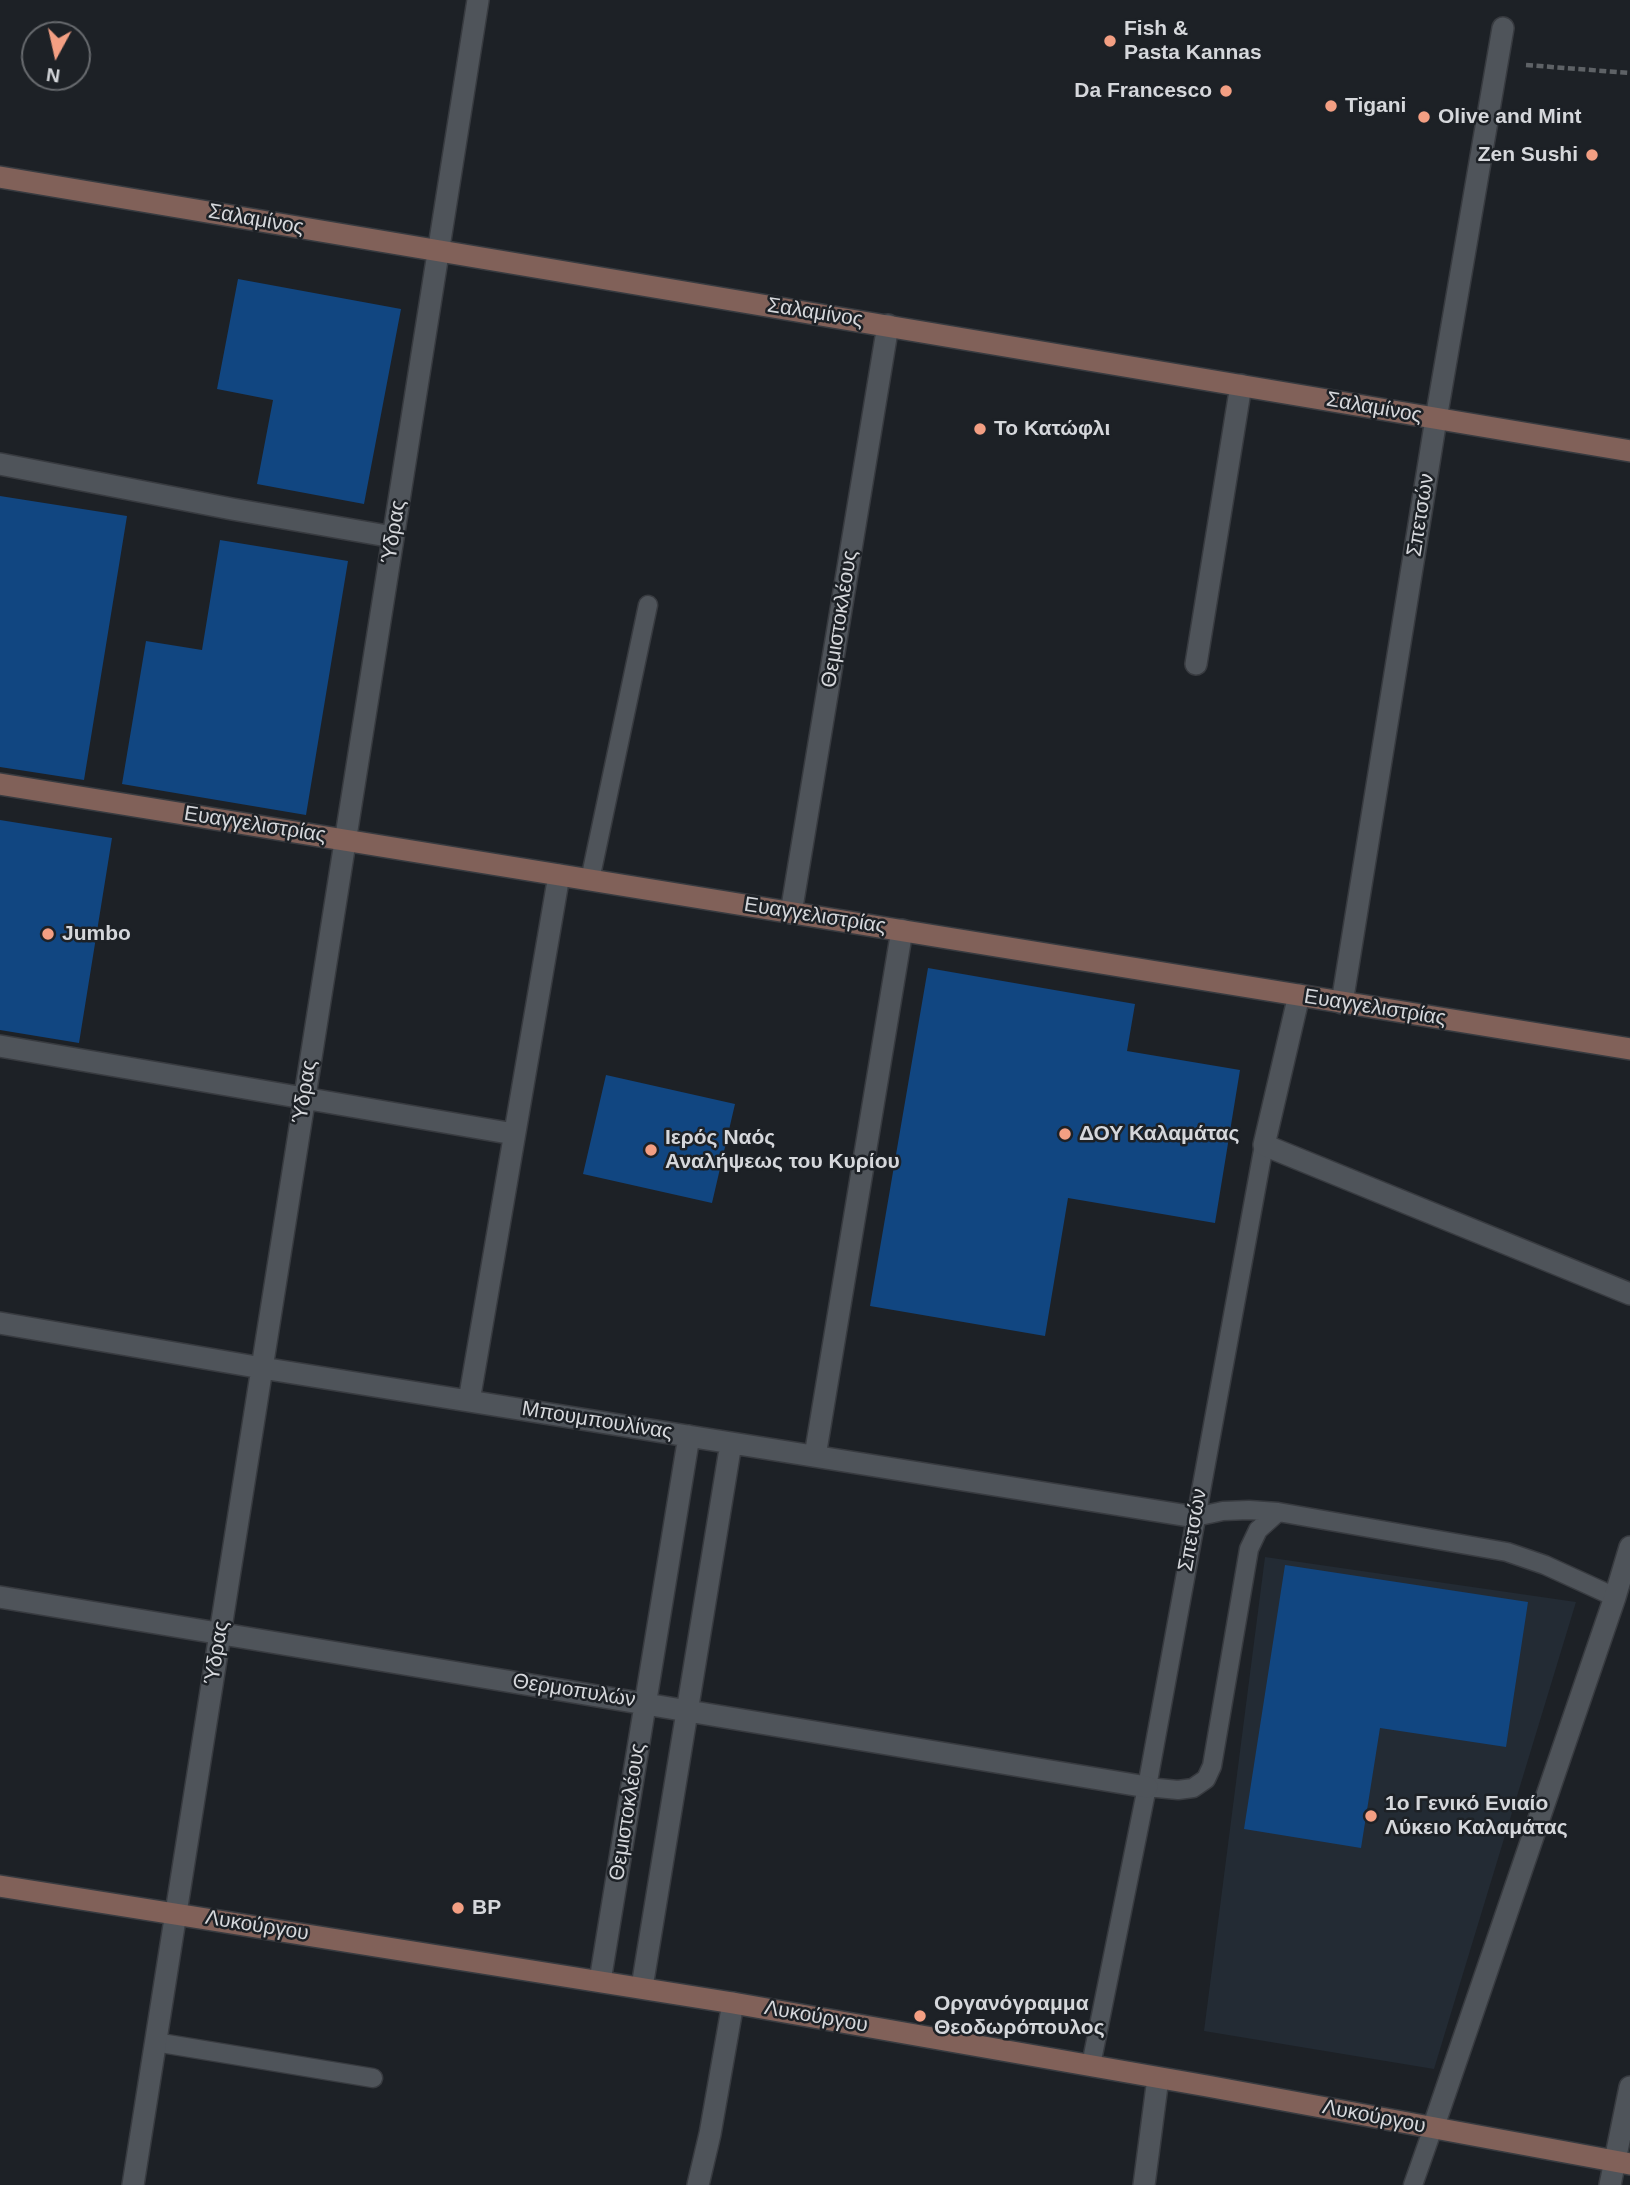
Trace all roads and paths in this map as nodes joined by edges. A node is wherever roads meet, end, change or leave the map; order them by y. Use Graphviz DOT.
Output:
graph roads {
  1 [pos="478,0"];
  2 [pos="1503,29"];
  3 [pos="1497,63"];
  4 [pos="1630,73"];
  5 [pos="0,177"];
  6 [pos="439,250"];
  7 [pos="888,325"];
  8 [pos="1241,385"];
  9 [pos="1436,419"];
  10 [pos="1630,451"];
  11 [pos="0,464"];
  12 [pos="393,537"];
  13 [pos="648,605"];
  14 [pos="1196,664"];
  15 [pos="0,784"];
  16 [pos="346,840"];
  17 [pos="559,875"];
  18 [pos="590,880"];
  19 [pos="791,913"];
  20 [pos="902,930"];
  21 [pos="1299,995"];
  22 [pos="1342,1003"];
  23 [pos="0,1046"];
  24 [pos="1630,1049"];
  25 [pos="304,1099"];
  26 [pos="514,1134"];
  27 [pos="1264,1145"];
  28 [pos="1630,1294"];
  29 [pos="0,1323"];
  30 [pos="262,1368"];
  31 [pos="468,1401"];
  32 [pos="689,1436"];
  33 [pos="731,1443"];
  34 [pos="815,1456"];
  35 [pos="1278,1512"];
  36 [pos="1195,1517"];
  37 [pos="1630,1547"];
  38 [pos="0,1597"];
  39 [pos="1622,1599"];
  40 [pos="220,1632"];
  41 [pos="646,1703"];
  42 [pos="687,1710"];
  43 [pos="1147,1787"];
  44 [pos="0,1886"];
  45 [pos="176,1913"];
  46 [pos="600,1981"];
  47 [pos="642,1987"];
  48 [pos="733,2003"];
  49 [pos="155,2042"];
  50 [pos="1091,2065"];
  51 [pos="373,2078"];
  52 [pos="1158,2078"];
  53 [pos="1630,2087"];
  54 [pos="1433,2128"];
  55 [pos="1622,2162"];
  56 [pos="132,2185"];
  57 [pos="698,2185"];
  58 [pos="1144,2185"];
  59 [pos="1413,2185"];
  60 [pos="1610,2185"];
  1 -- 6 [label="street, Ύδρας"];
  2 -- 3 [label="street, Σπετσών"];
  3 -- 4 [label="path"];
  3 -- 9 [label="street, Σπετσών"];
  5 -- 6 [label="street, Σαλαμίνος"];
  6 -- 7 [label="street, Σαλαμίνος"];
  6 -- 12 [label="street, Ύδρας"];
  7 -- 8 [label="street, Σαλαμίνος"];
  7 -- 19 [label="street, Θεμιστοκλέους"];
  8 -- 9 [label="street, Σαλαμίνος"];
  8 -- 14 [label="street"];
  9 -- 10 [label="street, Σαλαμίνος"];
  9 -- 22 [label="street, Σπετσών"];
  11 -- 12 [label="street"];
  12 -- 16 [label="street, Ύδρας"];
  13 -- 18 [label="lane"];
  15 -- 16 [label="street, Ευαγγελιστρίας"];
  16 -- 17 [label="street, Ευαγγελιστρίας"];
  16 -- 25 [label="street, Ύδρας"];
  17 -- 18 [label="street, Ευαγγελιστρίας"];
  17 -- 26 [label="street"];
  18 -- 19 [label="street, Ευαγγελιστρίας"];
  19 -- 20 [label="street, Ευαγγελιστρίας"];
  20 -- 21 [label="street, Ευαγγελιστρίας"];
  20 -- 34 [label="street"];
  21 -- 22 [label="street, Ευαγγελιστρίας"];
  21 -- 27 [label="street, Σπετσών"];
  22 -- 24 [label="street, Ευαγγελιστρίας"];
  23 -- 25 [label="street"];
  25 -- 26 [label="street"];
  25 -- 30 [label="street, Ύδρας"];
  26 -- 31 [label="street"];
  27 -- 28 [label="street"];
  27 -- 36 [label="lane, Σπετσών"];
  29 -- 30 [label="street, Μπουμπουλίνας"];
  30 -- 31 [label="street, Μπουμπουλίνας"];
  30 -- 40 [label="street, Ύδρας"];
  31 -- 32 [label="street, Μπουμπουλίνας"];
  32 -- 33 [label="street, Μπουμπουλίνας"];
  32 -- 41 [label="street, Θεμιστοκλέους"];
  33 -- 34 [label="street, Μπουμπουλίνας"];
  33 -- 42 [label="street, Θεμιστοκλέους"];
  34 -- 36 [label="street, Μπουμπουλίνας"];
  35 -- 36 [label="lane"];
  35 -- 39 [label="lane"];
  35 -- 43 [label="lane"];
  36 -- 43 [label="lane, Σπετσών"];
  37 -- 39 [label="street"];
  38 -- 40 [label="street, Θερμοπυλών"];
  39 -- 54 [label="street"];
  40 -- 41 [label="street, Θερμοπυλών"];
  40 -- 45 [label="street, Ύδρας"];
  41 -- 42 [label="street, Θερμοπυλών"];
  41 -- 46 [label="street, Θεμιστοκλέους"];
  42 -- 43 [label="street, Θερμοπυλών"];
  42 -- 47 [label="street, Θεμιστοκλέους"];
  43 -- 50 [label="lane, Σπετσών"];
  44 -- 45 [label="street, Λυκούργου"];
  45 -- 46 [label="street, Λυκούργου"];
  45 -- 49 [label="street, Ύδρας"];
  46 -- 47 [label="street, Λυκούργου"];
  47 -- 48 [label="street, Λυκούργου"];
  48 -- 50 [label="street, Λυκούργου"];
  48 -- 57 [label="street"];
  49 -- 51 [label="lane"];
  49 -- 56 [label="street, Ύδρας"];
  50 -- 52 [label="street, Λυκούργου"];
  52 -- 54 [label="street, Λυκούργου"];
  52 -- 58 [label="street"];
  53 -- 55 [label="street"];
  54 -- 55 [label="street, Λυκούργου"];
  54 -- 59 [label="lane"];
  55 -- 60 [label="street"];
}
